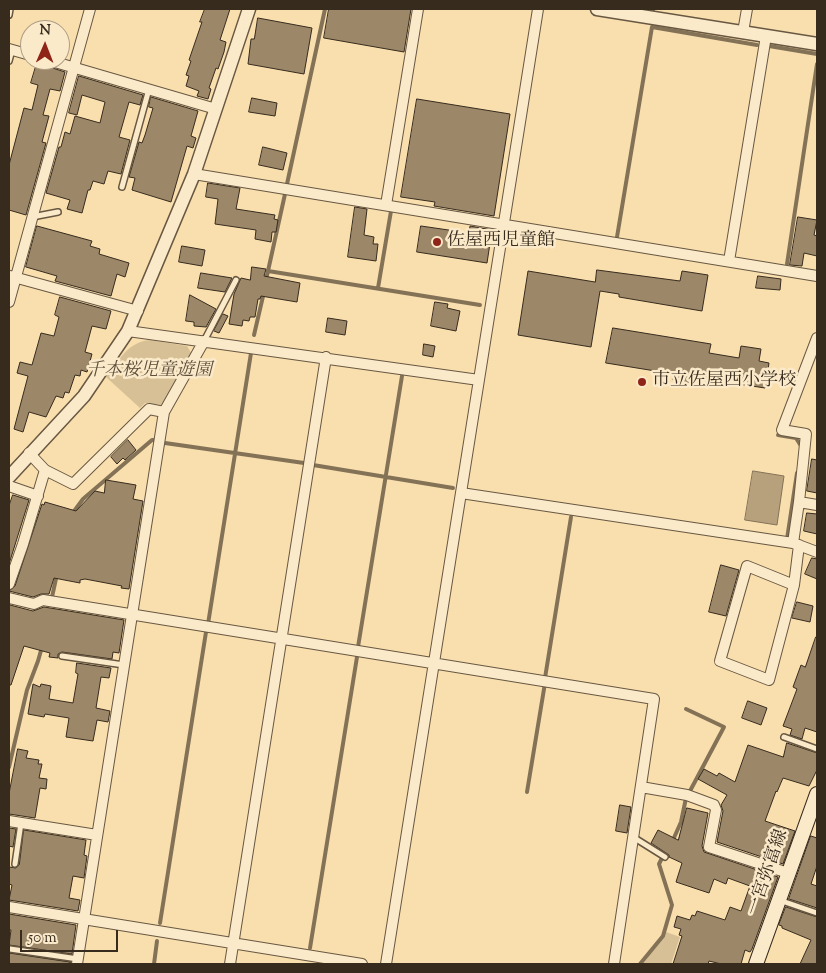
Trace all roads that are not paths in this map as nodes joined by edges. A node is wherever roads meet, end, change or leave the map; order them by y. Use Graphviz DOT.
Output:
graph roads {
  1 [pos="10,9"];
  2 [pos="90,9"];
  3 [pos="249,9"];
  4 [pos="418,9"];
  5 [pos="538,9"];
  6 [pos="598,9"];
  7 [pos="746,9"];
  8 [pos="9,15"];
  9 [pos="743,32"];
  10 [pos="766,36"];
  11 [pos="817,44"];
  12 [pos="10,49"];
  13 [pos="9,61"];
  14 [pos="70,66"];
  15 [pos="74,67"];
  16 [pos="149,89"];
  17 [pos="216,109"];
  18 [pos="194,174"];
  19 [pos="122,187"];
  20 [pos="386,205"];
  21 [pos="58,212"];
  22 [pos="32,217"];
  23 [pos="504,225"];
  24 [pos="728,262"];
  25 [pos="817,276"];
  26 [pos="12,277"];
  27 [pos="236,280"];
  28 [pos="9,302"];
  29 [pos="138,312"];
  30 [pos="128,331"];
  31 [pos="817,338"];
  32 [pos="204,341"];
  33 [pos="326,357"];
  34 [pos="479,380"];
  35 [pos="164,412"];
  36 [pos="29,454"];
  37 [pos="45,470"];
  38 [pos="9,477"];
  39 [pos="9,486"];
  40 [pos="461,493"];
  41 [pos="38,496"];
  42 [pos="799,502"];
  43 [pos="817,505"];
  44 [pos="796,544"];
  45 [pos="817,552"];
  46 [pos="9,584"];
  47 [pos="794,585"];
  48 [pos="9,598"];
  49 [pos="132,615"];
  50 [pos="282,639"];
  51 [pos="62,656"];
  52 [pos="433,663"];
  53 [pos="124,664"];
  54 [pos="784,737"];
  55 [pos="817,749"];
  56 [pos="640,786"];
  57 [pos="817,794"];
  58 [pos="813,819"];
  59 [pos="9,821"];
  60 [pos="21,823"];
  61 [pos="97,835"];
  62 [pos="633,836"];
  63 [pos="665,858"];
  64 [pos="14,864"];
  65 [pos="788,873"];
  66 [pos="778,900"];
  67 [pos="9,907"];
  68 [pos="817,914"];
  69 [pos="85,919"];
  70 [pos="234,943"];
  71 [pos="10,950"];
  72 [pos="78,962"];
  73 [pos="230,964"];
  74 [pos="362,964"];
  75 [pos="386,964"];
  76 [pos="614,964"];
  77 [pos="756,964"];
  1 -- 8 [label="lane"];
  2 -- 15 [label="street"];
  3 -- 17 [label="street"];
  4 -- 20 [label="street"];
  5 -- 23 [label="street"];
  6 -- 9 [label="street"];
  7 -- 9 [label="street"];
  9 -- 10 [label="street"];
  10 -- 11 [label="street"];
  10 -- 24 [label="street"];
  12 -- 13 [label="lane"];
  14 -- 15 [label="street"];
  15 -- 16 [label="street"];
  15 -- 22 [label="street"];
  16 -- 17 [label="street"];
  16 -- 19 [label="lane"];
  17 -- 18 [label="street"];
  18 -- 20 [label="street"];
  18 -- 29 [label="street"];
  20 -- 23 [label="street"];
  21 -- 22 [label="lane"];
  22 -- 26 [label="street"];
  23 -- 24 [label="street"];
  23 -- 34 [label="street"];
  24 -- 25 [label="street"];
  26 -- 28 [label="street"];
  26 -- 29 [label="street"];
  27 -- 32 [label="lane"];
  29 -- 30 [label="street"];
  30 -- 32 [label="street"];
  30 -- 36 [label="street"];
  31 -- 42 [label="street"];
  32 -- 33 [label="street"];
  32 -- 35 [label="street"];
  33 -- 34 [label="street"];
  33 -- 50 [label="street"];
  34 -- 40 [label="street"];
  35 -- 37 [label="street"];
  35 -- 49 [label="street"];
  36 -- 37 [label="street"];
  36 -- 38 [label="street"];
  37 -- 41 [label="street"];
  39 -- 41 [label="street"];
  40 -- 44 [label="street"];
  40 -- 52 [label="street"];
  41 -- 46 [label="street"];
  42 -- 43 [label="street"];
  42 -- 44 [label="street"];
  44 -- 45 [label="street"];
  44 -- 47 [label="street"];
  47 -- 47 [label="street"];
  48 -- 49 [label="street"];
  49 -- 50 [label="street"];
  49 -- 53 [label="street"];
  50 -- 52 [label="street"];
  50 -- 70 [label="street"];
  51 -- 53 [label="lane"];
  52 -- 56 [label="street"];
  52 -- 75 [label="street"];
  53 -- 61 [label="street"];
  54 -- 55 [label="lane"];
  56 -- 62 [label="street"];
  56 -- 65 [label="street"];
  57 -- 58 [label="main road, 一宮弥富線"];
  58 -- 65 [label="main road, 一宮弥富線"];
  59 -- 60 [label="street"];
  60 -- 61 [label="street"];
  60 -- 64 [label="lane"];
  61 -- 69 [label="street"];
  62 -- 63 [label="lane"];
  62 -- 76 [label="street"];
  65 -- 66 [label="main road, 一宮弥富線"];
  66 -- 68 [label="lane"];
  66 -- 77 [label="main road, 一宮弥富線"];
  67 -- 69 [label="street"];
  69 -- 70 [label="street"];
  69 -- 72 [label="street"];
  70 -- 73 [label="street"];
  70 -- 74 [label="street"];
  71 -- 72 [label="lane"];
}
